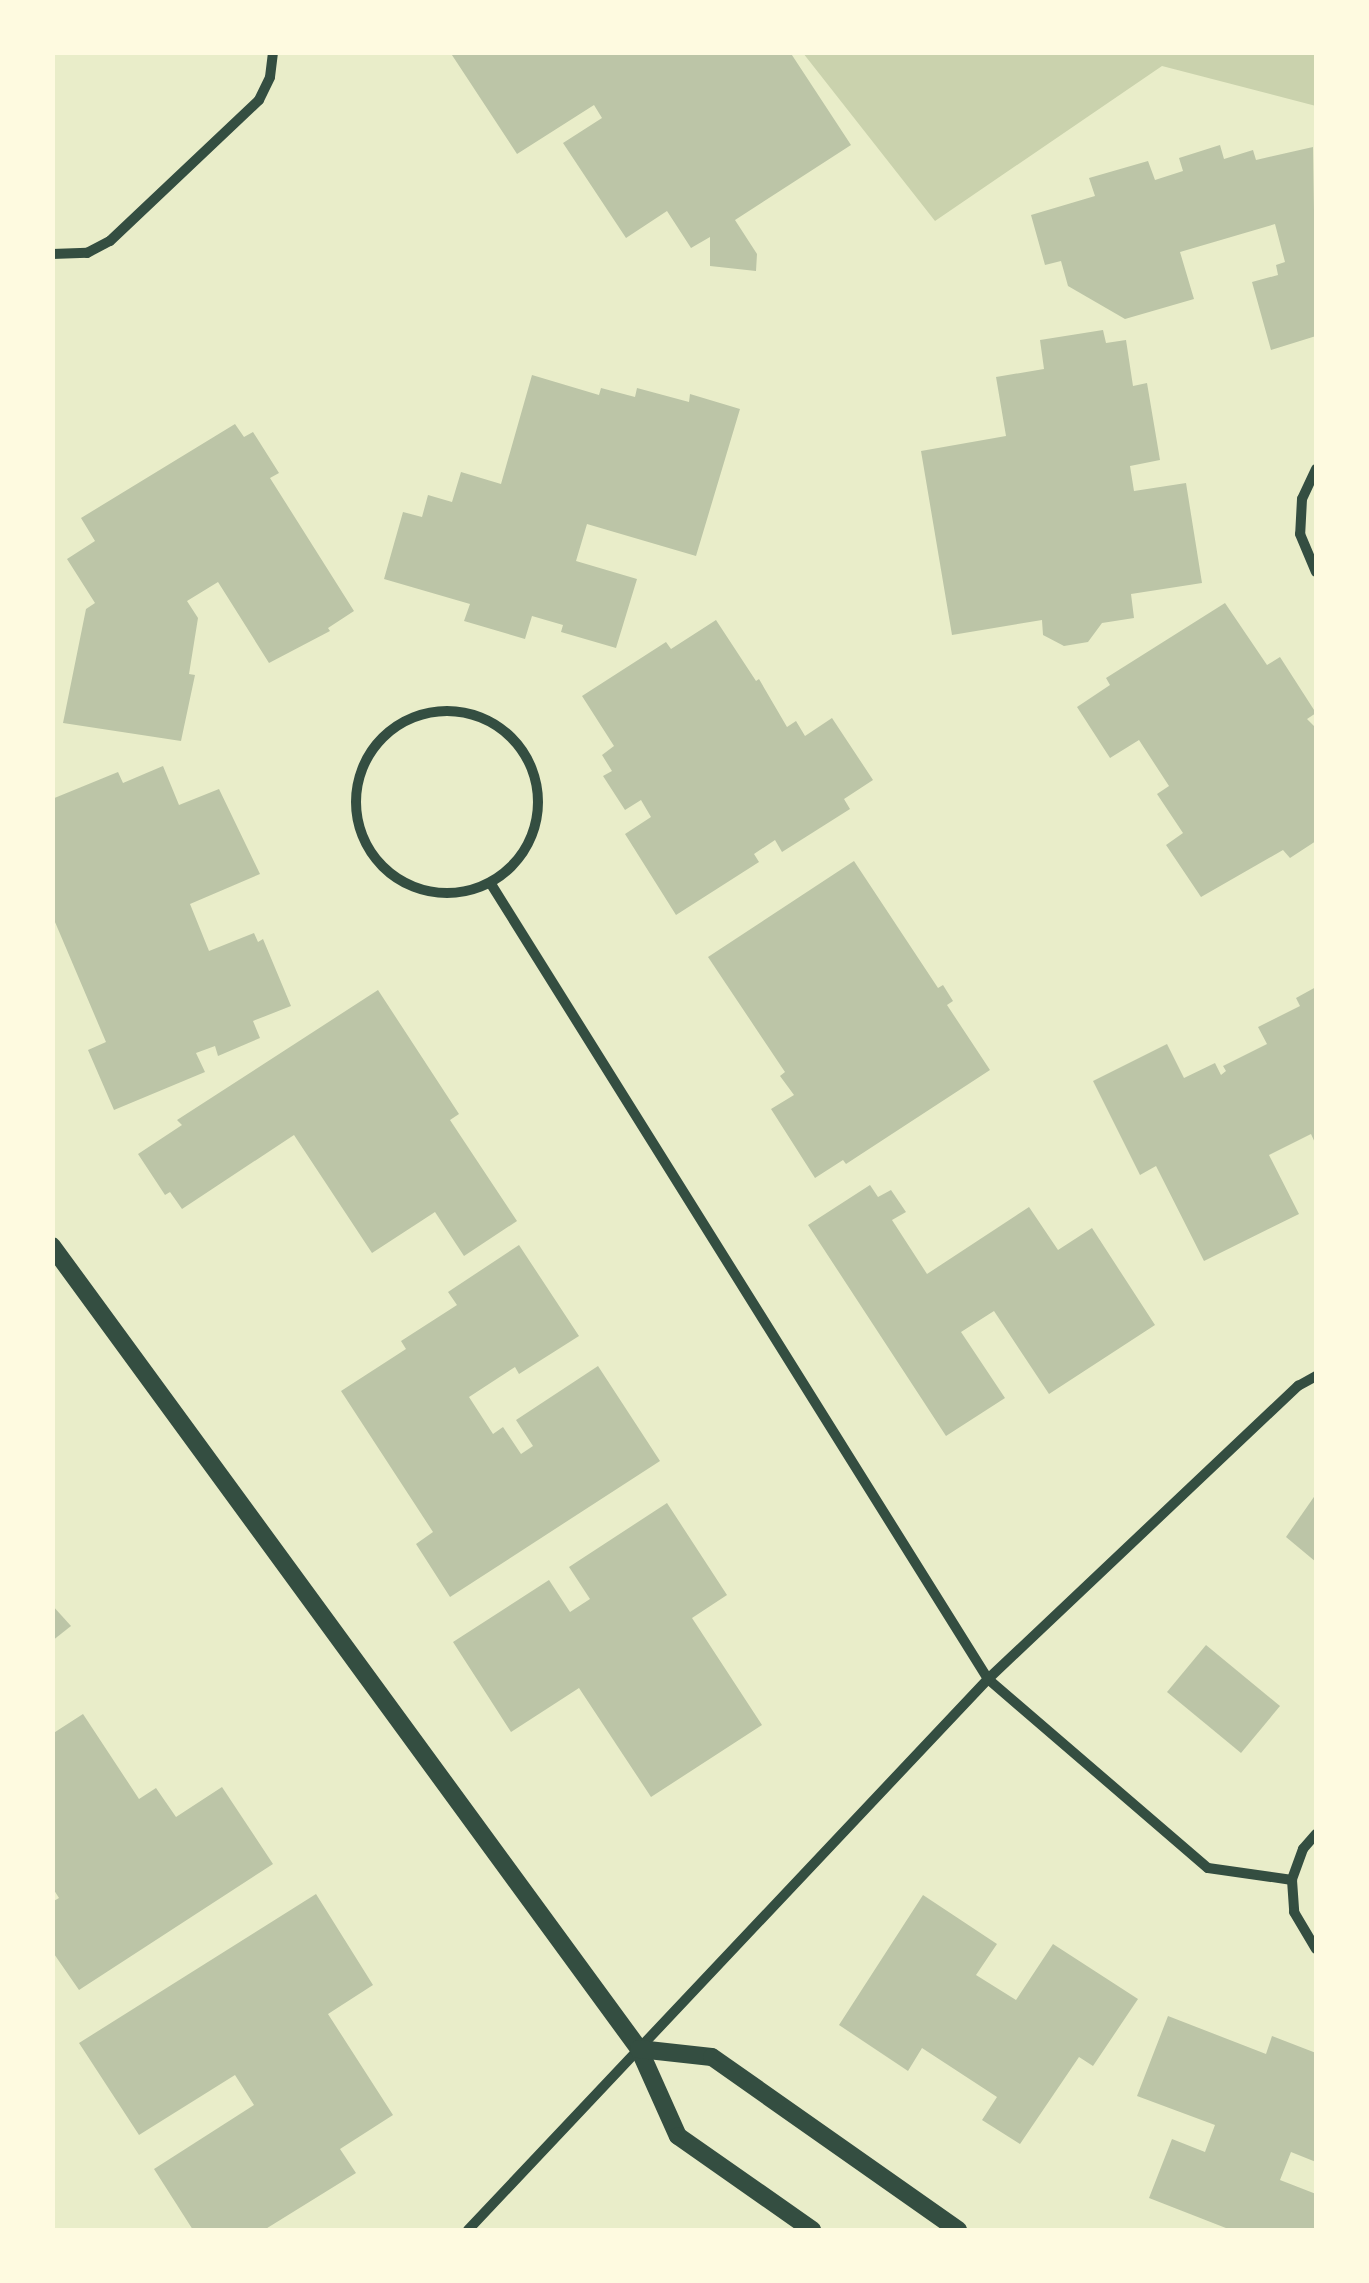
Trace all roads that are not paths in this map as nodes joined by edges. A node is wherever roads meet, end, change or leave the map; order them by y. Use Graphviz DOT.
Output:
graph roads {
  1 [pos="273,52"];
  2 [pos="52,254"];
  3 [pos="1316,468"];
  4 [pos="1316,572"];
  5 [pos="491,884"];
  6 [pos="52,1246"];
  7 [pos="1316,1376"];
  8 [pos="988,1679"];
  9 [pos="1316,1834"];
  10 [pos="1292,1880"];
  11 [pos="1316,1949"];
  12 [pos="639,2050"];
  13 [pos="468,2230"];
  14 [pos="812,2230"];
  15 [pos="958,2230"];
  1 -- 2 [label="street"];
  3 -- 4 [label="street"];
  5 -- 5 [label="street"];
  5 -- 8 [label="street"];
  6 -- 12 [label="street"];
  7 -- 8 [label="street"];
  8 -- 10 [label="street"];
  8 -- 12 [label="street"];
  9 -- 10 [label="street"];
  10 -- 11 [label="street"];
  12 -- 13 [label="street"];
  12 -- 14 [label="street"];
  12 -- 15 [label="street"];
}
